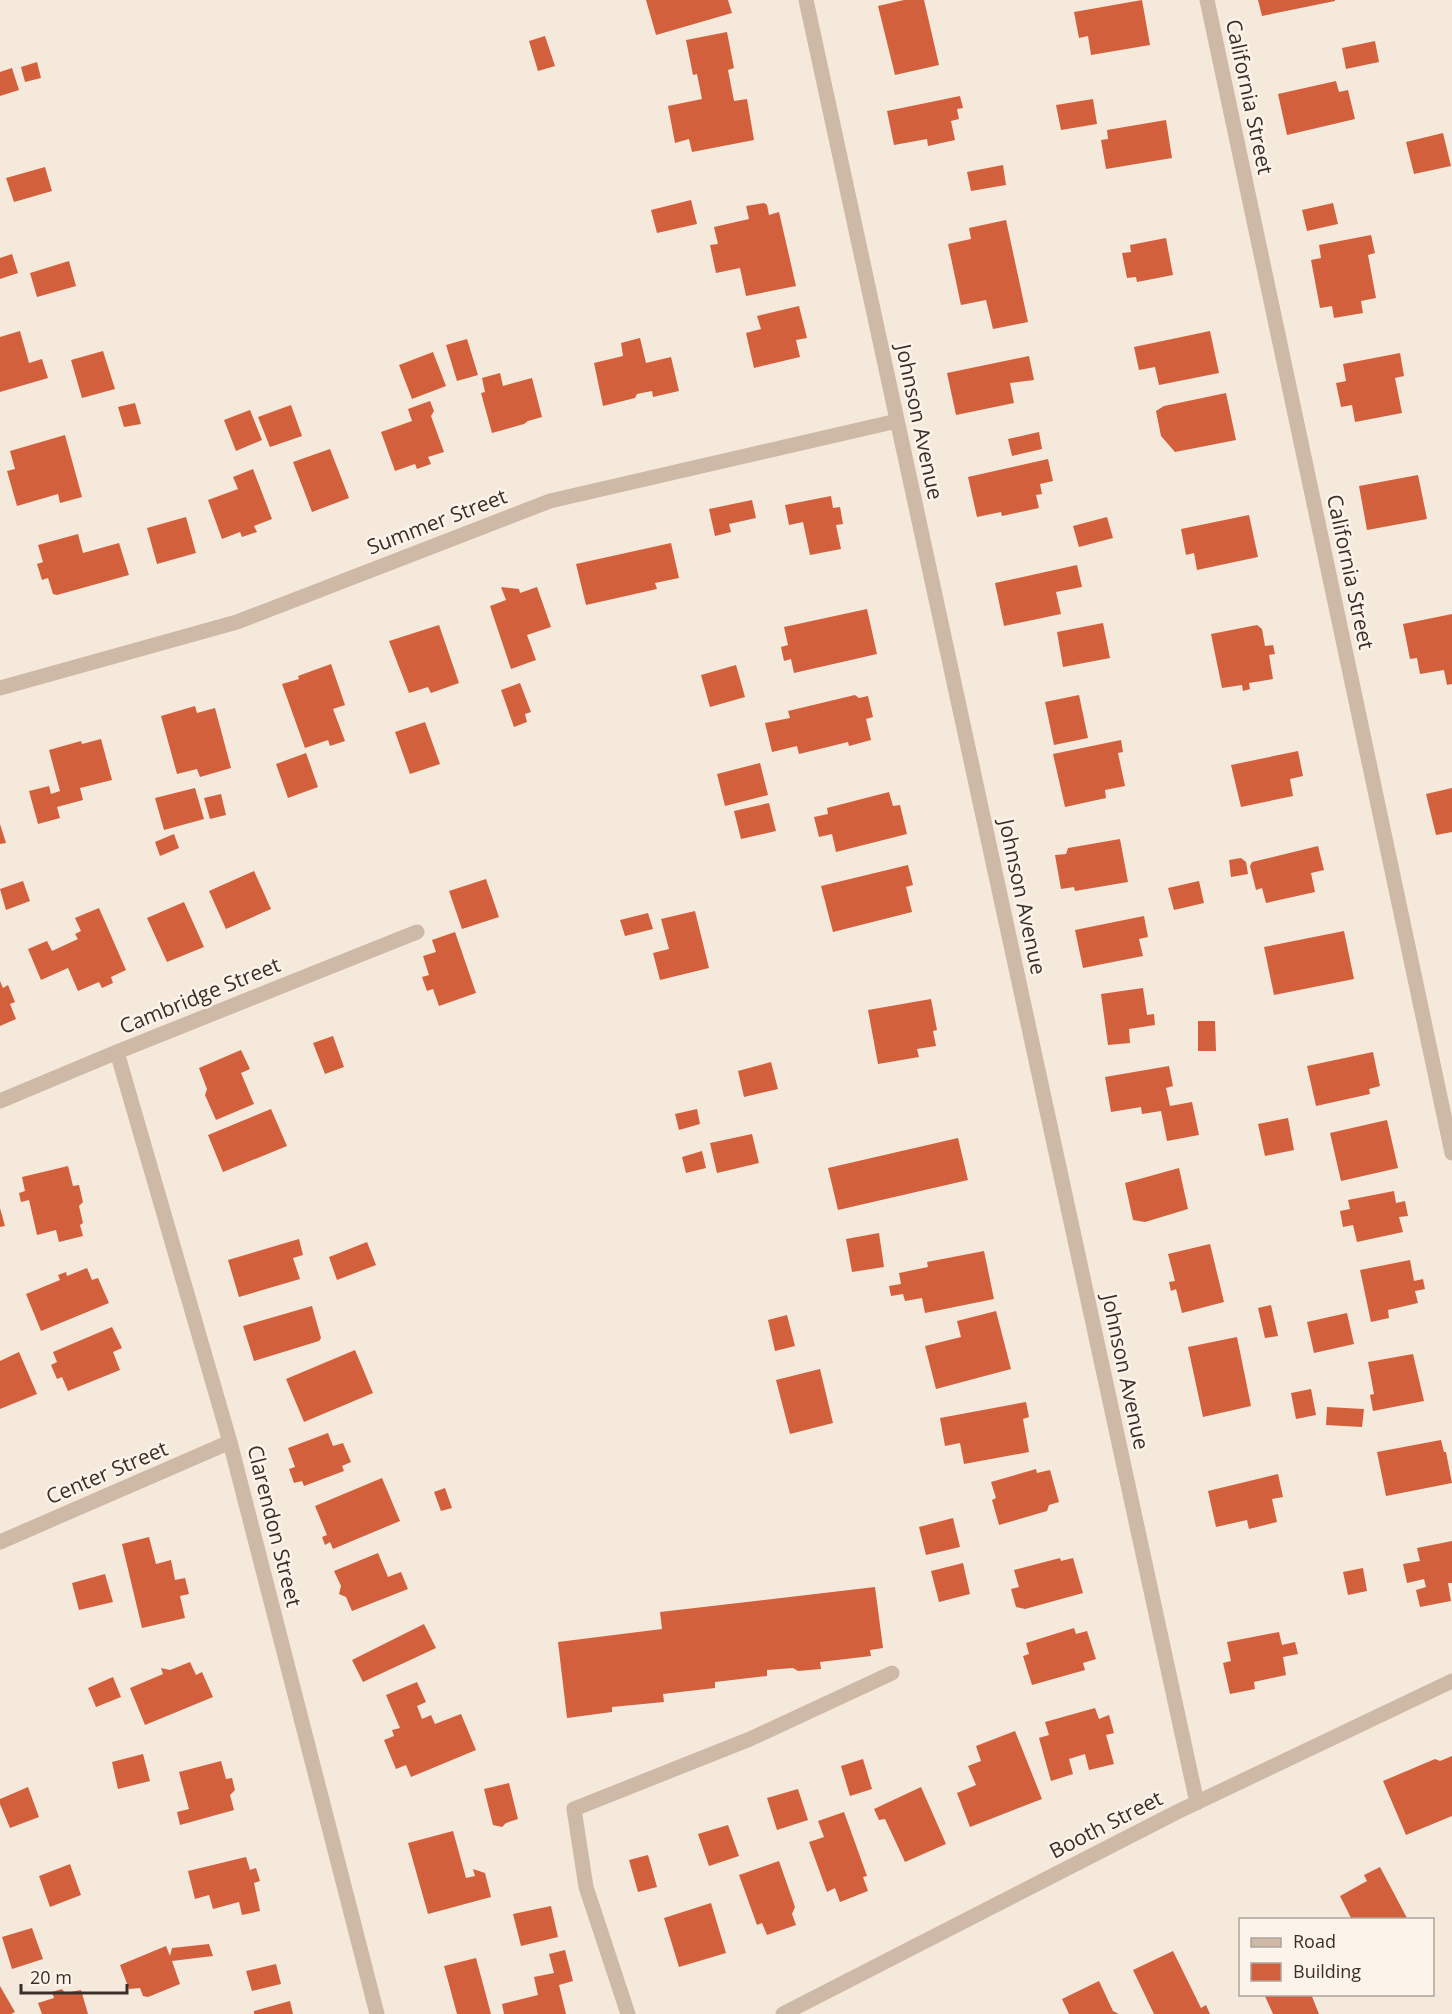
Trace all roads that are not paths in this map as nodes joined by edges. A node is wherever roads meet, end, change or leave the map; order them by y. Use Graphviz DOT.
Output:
graph roads {
  1 [pos="806,0"];
  2 [pos="1207,0"];
  3 [pos="897,421"];
  4 [pos="0,687"];
  5 [pos="417,932"];
  6 [pos="117,1052"];
  7 [pos="0,1101"];
  8 [pos="1452,1153"];
  9 [pos="230,1442"];
  10 [pos="0,1542"];
  11 [pos="892,1672"];
  12 [pos="1452,1682"];
  13 [pos="1197,1803"];
  14 [pos="377,2014"];
  15 [pos="628,2014"];
  16 [pos="783,2014"];
  1 -- 3 [label="street, Johnson Avenue"];
  2 -- 8 [label="street, California Street"];
  3 -- 4 [label="street, Summer Street"];
  3 -- 13 [label="street, Johnson Avenue"];
  5 -- 6 [label="street, Cambridge Street"];
  6 -- 7 [label="street, Cambridge Street"];
  6 -- 9 [label="street, Clarendon Street"];
  9 -- 10 [label="street, Center Street"];
  9 -- 14 [label="street, Clarendon Street"];
  11 -- 15 [label="street"];
  12 -- 13 [label="street, Booth Street"];
  13 -- 16 [label="street, Booth Street"];
}
